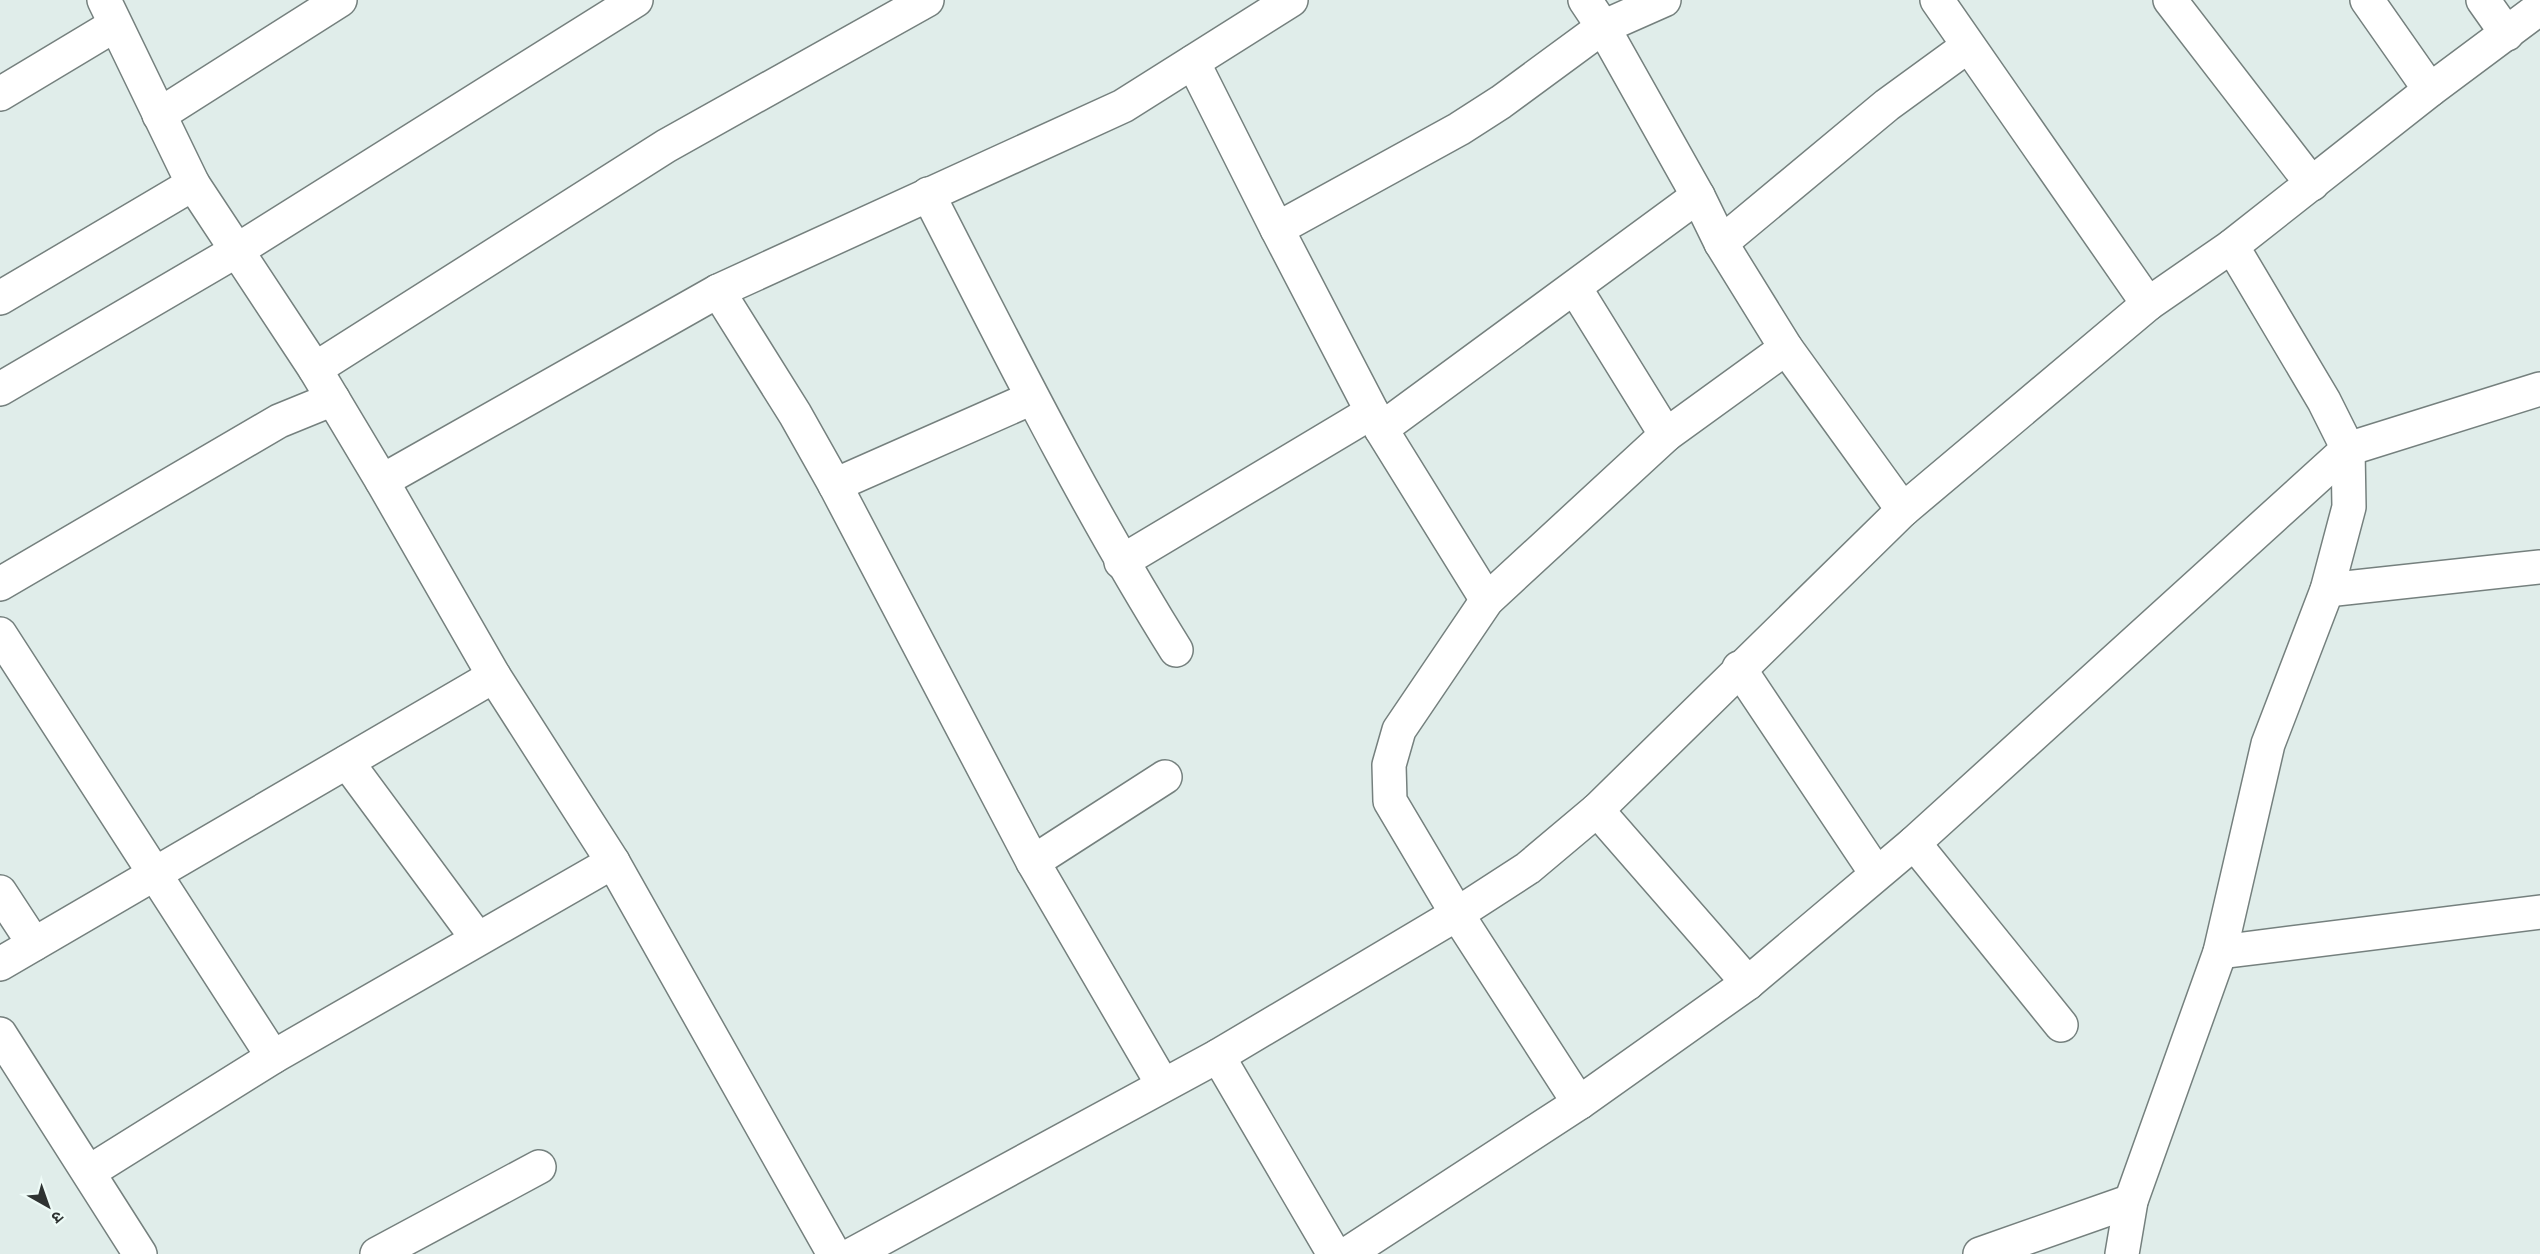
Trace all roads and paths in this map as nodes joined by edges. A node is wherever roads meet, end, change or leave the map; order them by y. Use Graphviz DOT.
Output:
graph roads {
  1 [pos="340,0"];
  2 [pos="636,0"];
  3 [pos="927,0"];
  4 [pos="1291,0"];
  5 [pos="1585,0"];
  6 [pos="1664,0"];
  7 [pos="1936,0"];
  8 [pos="2170,0"];
  9 [pos="2367,0"];
  10 [pos="2483,0"];
  11 [pos="2540,8"];
  12 [pos="109,12"];
  13 [pos="1603,27"];
  14 [pos="2507,34"];
  15 [pos="1968,46"];
  16 [pos="1193,62"];
  17 [pos="2430,90"];
  18 [pos="0,94"];
  19 [pos="159,115"];
  20 [pos="193,184"];
  21 [pos="2312,184"];
  22 [pos="928,194"];
  23 [pos="1698,196"];
  24 [pos="1276,229"];
  25 [pos="1721,243"];
  26 [pos="2232,246"];
  27 [pos="236,251"];
  28 [pos="1575,288"];
  29 [pos="718,291"];
  30 [pos="0,298"];
  31 [pos="2148,304"];
  32 [pos="1786,348"];
  33 [pos="315,369"];
  34 [pos="0,389"];
  35 [pos="2540,389"];
  36 [pos="1032,398"];
  37 [pos="333,399"];
  38 [pos="1377,420"];
  39 [pos="1666,435"];
  40 [pos="2348,449"];
  41 [pos="382,481"];
  42 [pos="835,485"];
  43 [pos="1903,510"];
  44 [pos="1121,562"];
  45 [pos="2540,567"];
  46 [pos="0,584"];
  47 [pos="2327,590"];
  48 [pos="1487,600"];
  49 [pos="0,634"];
  50 [pos="1176,650"];
  51 [pos="1739,669"];
  52 [pos="494,676"];
  53 [pos="347,762"];
  54 [pos="1166,777"];
  55 [pos="1597,810"];
  56 [pos="1914,843"];
  57 [pos="613,862"];
  58 [pos="1033,862"];
  59 [pos="1876,873"];
  60 [pos="155,874"];
  61 [pos="0,892"];
  62 [pos="2540,912"];
  63 [pos="1457,914"];
  64 [pos="477,938"];
  65 [pos="34,944"];
  66 [pos="2220,952"];
  67 [pos="0,964"];
  68 [pos="1748,982"];
  69 [pos="2061,1025"];
  70 [pos="0,1034"];
  71 [pos="1218,1056"];
  72 [pos="273,1057"];
  73 [pos="1163,1085"];
  74 [pos="1579,1103"];
  75 [pos="539,1167"];
  76 [pos="89,1172"];
  77 [pos="2131,1201"];
  78 [pos="140,1254"];
  79 [pos="377,1254"];
  80 [pos="834,1254"];
  81 [pos="853,1254"];
  82 [pos="1334,1254"];
  83 [pos="1347,1254"];
  84 [pos="1980,1254"];
  85 [pos="2122,1254"];
  1 -- 19 [label="street"];
  2 -- 27 [label="street"];
  3 -- 33 [label="street"];
  4 -- 16 [label="street"];
  5 -- 13 [label="street"];
  6 -- 13 [label="street"];
  7 -- 15 [label="street"];
  8 -- 21 [label="street"];
  9 -- 17 [label="street"];
  10 -- 14 [label="street"];
  11 -- 14 [label="street"];
  12 -- 18 [label="street"];
  12 -- 19 [label="street"];
  13 -- 23 [label="street"];
  13 -- 24 [label="street"];
  14 -- 17 [label="street"];
  15 -- 25 [label="street"];
  15 -- 31 [label="street"];
  16 -- 22 [label="street"];
  16 -- 24 [label="street"];
  17 -- 21 [label="street"];
  19 -- 20 [label="street"];
  20 -- 27 [label="street"];
  20 -- 30 [label="street"];
  21 -- 26 [label="street"];
  22 -- 29 [label="street"];
  22 -- 36 [label="street"];
  23 -- 25 [label="street"];
  23 -- 28 [label="street"];
  24 -- 38 [label="street"];
  25 -- 32 [label="street"];
  26 -- 31 [label="street"];
  26 -- 40 [label="street"];
  27 -- 33 [label="street"];
  27 -- 34 [label="street"];
  28 -- 38 [label="street"];
  28 -- 39 [label="street"];
  29 -- 41 [label="street"];
  29 -- 42 [label="street"];
  31 -- 43 [label="street"];
  32 -- 39 [label="street"];
  32 -- 43 [label="street"];
  33 -- 37 [label="street"];
  35 -- 40 [label="street"];
  36 -- 42 [label="street"];
  36 -- 44 [label="street"];
  37 -- 41 [label="street"];
  37 -- 46 [label="street"];
  38 -- 44 [label="street"];
  38 -- 48 [label="street"];
  39 -- 48 [label="street"];
  40 -- 47 [label="street"];
  40 -- 56 [label="street"];
  41 -- 52 [label="street"];
  42 -- 58 [label="street"];
  43 -- 51 [label="street"];
  44 -- 50 [label="street"];
  45 -- 47 [label="street"];
  47 -- 66 [label="street"];
  48 -- 63 [label="street"];
  49 -- 60 [label="street"];
  51 -- 55 [label="street"];
  51 -- 59 [label="street"];
  52 -- 53 [label="street"];
  52 -- 57 [label="street"];
  53 -- 60 [label="street"];
  53 -- 64 [label="street"];
  54 -- 58 [label="street"];
  55 -- 63 [label="street"];
  55 -- 68 [label="street"];
  56 -- 59 [label="street"];
  56 -- 69 [label="street"];
  57 -- 64 [label="street"];
  57 -- 80 [label="street"];
  58 -- 73 [label="street"];
  59 -- 68 [label="street"];
  60 -- 65 [label="street"];
  60 -- 72 [label="street"];
  61 -- 65 [label="street"];
  62 -- 66 [label="street"];
  63 -- 71 [label="street"];
  63 -- 74 [label="street"];
  64 -- 72 [label="street"];
  65 -- 67 [label="street"];
  66 -- 77 [label="street"];
  68 -- 74 [label="street"];
  70 -- 76 [label="street"];
  71 -- 73 [label="street"];
  71 -- 82 [label="street"];
  72 -- 76 [label="street"];
  73 -- 81 [label="street"];
  74 -- 83 [label="street"];
  75 -- 79 [label="street"];
  76 -- 78 [label="street"];
  77 -- 84 [label="street"];
  77 -- 85 [label="street"];
}
